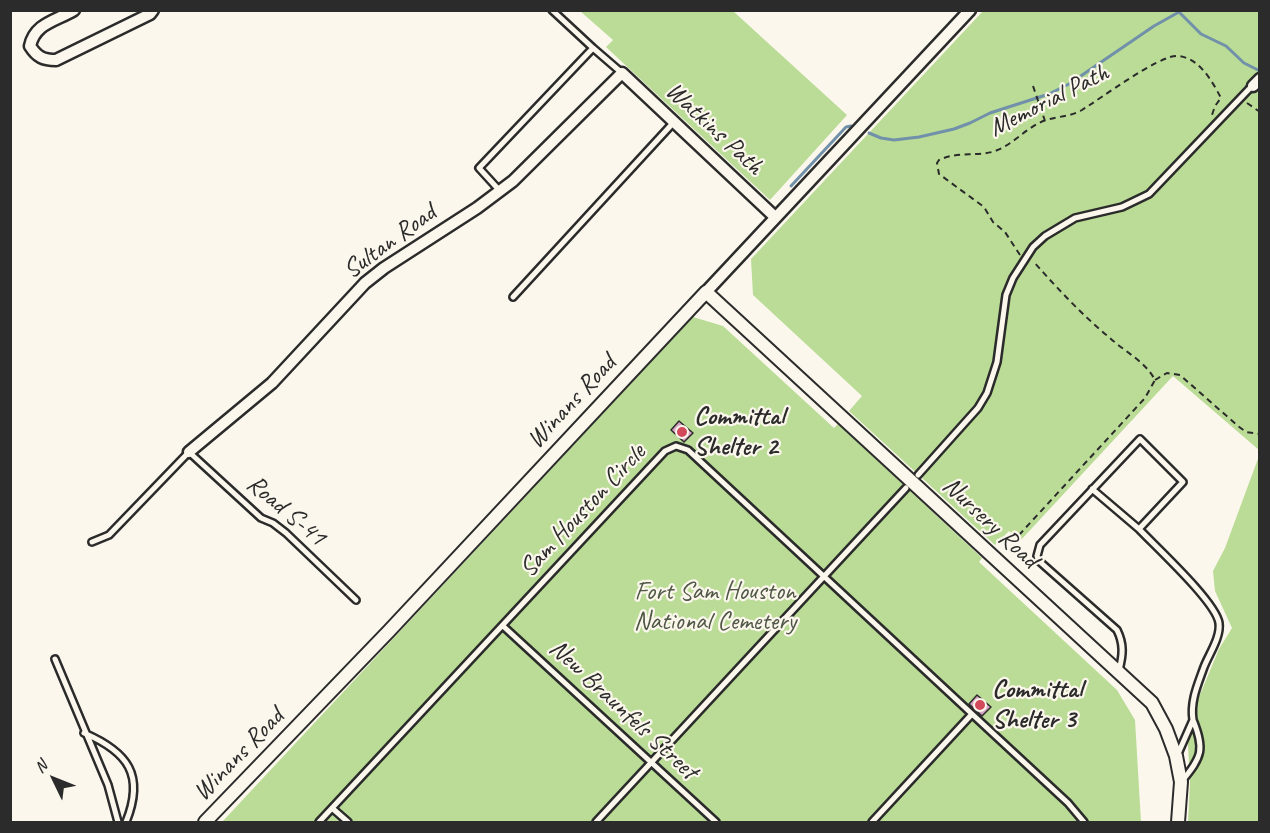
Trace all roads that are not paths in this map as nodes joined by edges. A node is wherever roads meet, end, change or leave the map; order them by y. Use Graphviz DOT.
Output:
graph roads {
  1 [pos="74,10"];
  2 [pos="153,10"];
  3 [pos="552,10"];
  4 [pos="970,10"];
  5 [pos="593,48"];
  6 [pos="622,73"];
  7 [pos="1256,82"];
  8 [pos="674,122"];
  9 [pos="500,191"];
  10 [pos="775,217"];
  11 [pos="706,292"];
  12 [pos="513,297"];
  13 [pos="189,452"];
  14 [pos="918,475"];
  15 [pos="906,488"];
  16 [pos="1092,489"];
  17 [pos="1139,529"];
  18 [pos="92,542"];
  19 [pos="823,576"];
  20 [pos="356,600"];
  21 [pos="503,626"];
  22 [pos="54,659"];
  23 [pos="1119,672"];
  24 [pos="972,714"];
  25 [pos="1193,720"];
  26 [pos="84,733"];
  27 [pos="1176,756"];
  28 [pos="652,763"];
  29 [pos="1181,782"];
  30 [pos="332,808"];
  31 [pos="118,822"];
  32 [pos="126,822"];
  33 [pos="205,822"];
  34 [pos="319,822"];
  35 [pos="348,822"];
  36 [pos="596,822"];
  37 [pos="716,822"];
  38 [pos="872,822"];
  39 [pos="1084,822"];
  40 [pos="1178,822"];
  1 -- 2 [label="street"];
  3 -- 5 [label="lane"];
  4 -- 10 [label="street, Winans Road"];
  5 -- 6 [label="lane"];
  5 -- 9 [label="lane"];
  6 -- 8 [label="street, Watkins Path"];
  6 -- 9 [label="street, Sultan Road"];
  7 -- 14 [label="lane"];
  8 -- 10 [label="street, Watkins Path"];
  8 -- 12 [label="lane"];
  9 -- 13 [label="street, Sultan Road"];
  10 -- 11 [label="street, Winans Road"];
  11 -- 23 [label="street, Nursery Road"];
  11 -- 33 [label="street, Winans Road"];
  13 -- 18 [label="lane"];
  13 -- 20 [label="lane, Road S-41"];
  15 -- 19 [label="lane"];
  16 -- 17 [label="lane"];
  16 -- 17 [label="lane"];
  16 -- 23 [label="lane"];
  17 -- 25 [label="lane"];
  19 -- 21 [label="lane, Sam Houston Circle"];
  19 -- 24 [label="lane, Sam Houston Circle"];
  19 -- 28 [label="lane"];
  21 -- 28 [label="lane, New Braunfels Street"];
  21 -- 30 [label="lane, Sam Houston Circle"];
  22 -- 26 [label="lane"];
  23 -- 27 [label="street, Nursery Road"];
  24 -- 38 [label="lane"];
  24 -- 39 [label="lane, Sam Houston Circle"];
  25 -- 27 [label="lane"];
  25 -- 29 [label="lane"];
  26 -- 31 [label="lane"];
  26 -- 32 [label="lane"];
  27 -- 29 [label="street, Nursery Road"];
  28 -- 36 [label="lane"];
  28 -- 37 [label="lane, New Braunfels Street"];
  29 -- 40 [label="street, Nursery Road"];
  30 -- 34 [label="lane, Sam Houston Circle"];
  30 -- 35 [label="lane"];
}
